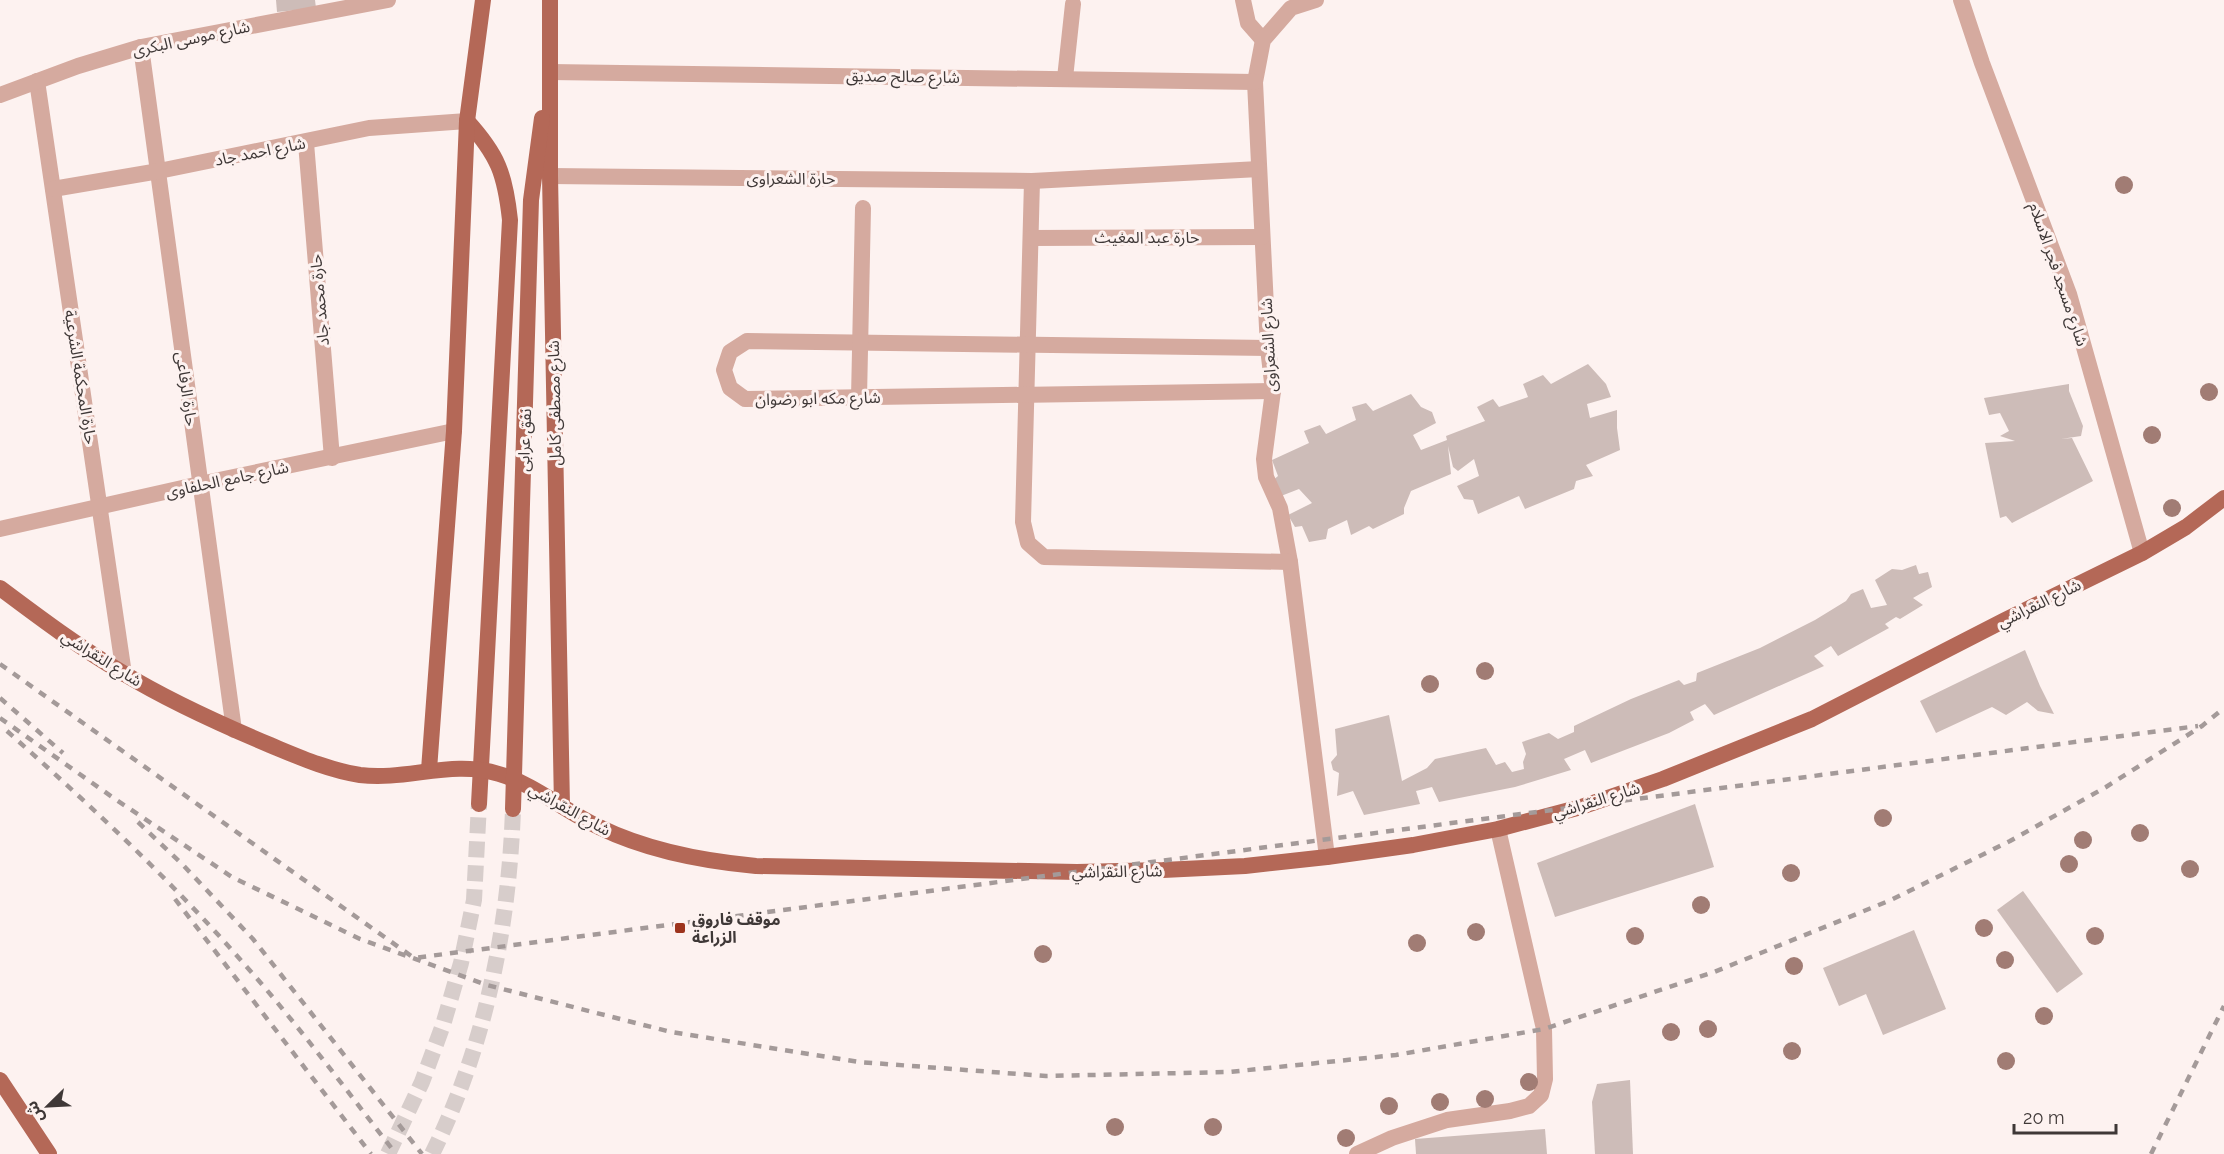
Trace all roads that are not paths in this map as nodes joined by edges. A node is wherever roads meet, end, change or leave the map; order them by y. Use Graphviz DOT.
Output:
graph roads {
  1 [pos="388,0"];
  2 [pos="483,0"];
  3 [pos="550,0"];
  4 [pos="1243,0"];
  5 [pos="1316,0"];
  6 [pos="1961,0"];
  7 [pos="1073,4"];
  8 [pos="1263,40"];
  9 [pos="141,47"];
  10 [pos="550,72"];
  11 [pos="1065,78"];
  12 [pos="37,81"];
  13 [pos="1255,82"];
  14 [pos="0,95"];
  15 [pos="467,121"];
  16 [pos="306,142"];
  17 [pos="1259,169"];
  18 [pos="159,171"];
  19 [pos="550,176"];
  20 [pos="1032,181"];
  21 [pos="53,189"];
  22 [pos="863,208"];
  23 [pos="1262,237"];
  24 [pos="1031,238"];
  25 [pos="860,343"];
  26 [pos="1028,345"];
  27 [pos="1268,348"];
  28 [pos="1273,391"];
  29 [pos="1027,395"];
  30 [pos="859,398"];
  31 [pos="454,431"];
  32 [pos="332,458"];
  33 [pos="200,484"];
  34 [pos="2224,498"];
  35 [pos="101,508"];
  36 [pos="0,529"];
  37 [pos="2142,553"];
  38 [pos="1290,562"];
  39 [pos="0,588"];
  40 [pos="124,674"];
  41 [pos="234,730"];
  42 [pos="429,770"];
  43 [pos="481,770"];
  44 [pos="514,779"];
  45 [pos="479,804"];
  46 [pos="562,806"];
  47 [pos="513,809"];
  48 [pos="1498,829"];
  49 [pos="1327,856"];
  50 [pos="0,1080"];
  51 [pos="49,1154"];
  52 [pos="1357,1154"];
  1 -- 9 [label="street, شارع موسى البكرى"];
  2 -- 15 [label="main road"];
  3 -- 10 [label="main road, شارع مصطفى كامل"];
  4 -- 8 [label="street"];
  5 -- 8 [label="street"];
  6 -- 37 [label="street, شارع مسجد فجر الاسلام"];
  7 -- 11 [label="street"];
  8 -- 13 [label="street, شارع الشعراوى"];
  9 -- 12 [label="street, شارع موسى البكرى"];
  9 -- 18 [label="street, حارة الرفاعى"];
  10 -- 11 [label="street, شارع صالح صديق"];
  10 -- 19 [label="main road, شارع مصطفى كامل"];
  10 -- 44 [label="main road, نفق عرابى"];
  11 -- 13 [label="street, شارع صالح صديق"];
  12 -- 14 [label="street, شارع موسى البكرى"];
  12 -- 21 [label="street, حارة المحكمة الشرعية"];
  13 -- 17 [label="street, شارع الشعراوى"];
  15 -- 16 [label="street, شارع احمد جاد"];
  15 -- 31 [label="main road"];
  15 -- 43 [label="main road, نفق عرابى"];
  16 -- 18 [label="street, شارع احمد جاد"];
  16 -- 32 [label="street, حارة محمد جاد"];
  17 -- 20 [label="street, حارة الشعراوى"];
  17 -- 23 [label="street, شارع الشعراوى"];
  18 -- 21 [label="street, شارع احمد جاد"];
  18 -- 33 [label="street, حارة الرفاعى"];
  19 -- 20 [label="street, حارة الشعراوى"];
  19 -- 46 [label="main road, شارع مصطفى كامل"];
  20 -- 24 [label="street"];
  21 -- 35 [label="street, حارة المحكمة الشرعية"];
  22 -- 25 [label="street"];
  23 -- 24 [label="street, حارة عبد المغيث"];
  23 -- 27 [label="street, شارع الشعراوى"];
  24 -- 26 [label="street"];
  25 -- 26 [label="street, شارع مكه ابو رضوان"];
  25 -- 30 [label="street"];
  25 -- 30 [label="street, شارع مكه ابو رضوان"];
  26 -- 27 [label="street, شارع مكه ابو رضوان"];
  26 -- 29 [label="street"];
  27 -- 28 [label="street, شارع الشعراوى"];
  28 -- 29 [label="street, شارع مكه ابو رضوان"];
  28 -- 38 [label="street, شارع الشعراوى"];
  29 -- 30 [label="street, شارع مكه ابو رضوان"];
  29 -- 38 [label="street"];
  31 -- 32 [label="street, شارع جامع الحلفاوى"];
  31 -- 42 [label="main road"];
  32 -- 33 [label="street, شارع جامع الحلفاوى"];
  33 -- 35 [label="street, شارع جامع الحلفاوى"];
  33 -- 41 [label="street, حارة الرفاعى"];
  34 -- 37 [label="main road, شارع النقراشي"];
  35 -- 36 [label="street, شارع جامع الحلفاوى"];
  35 -- 40 [label="street, حارة المحكمة الشرعية"];
  37 -- 48 [label="main road, شارع النقراشي"];
  38 -- 49 [label="street, شارع الشعراوى"];
  39 -- 40 [label="main road, شارع النقراشي"];
  40 -- 41 [label="main road, شارع النقراشي"];
  41 -- 42 [label="main road, شارع النقراشي"];
  42 -- 43 [label="main road, شارع النقراشي"];
  43 -- 44 [label="main road, شارع النقراشي"];
  43 -- 45 [label="main road, نفق عرابى"];
  44 -- 46 [label="main road, شارع النقراشي"];
  44 -- 47 [label="main road, نفق عرابى"];
  46 -- 49 [label="main road, شارع النقراشي"];
  48 -- 49 [label="main road, شارع النقراشي"];
  48 -- 52 [label="street"];
  50 -- 51 [label="main road"];
}
